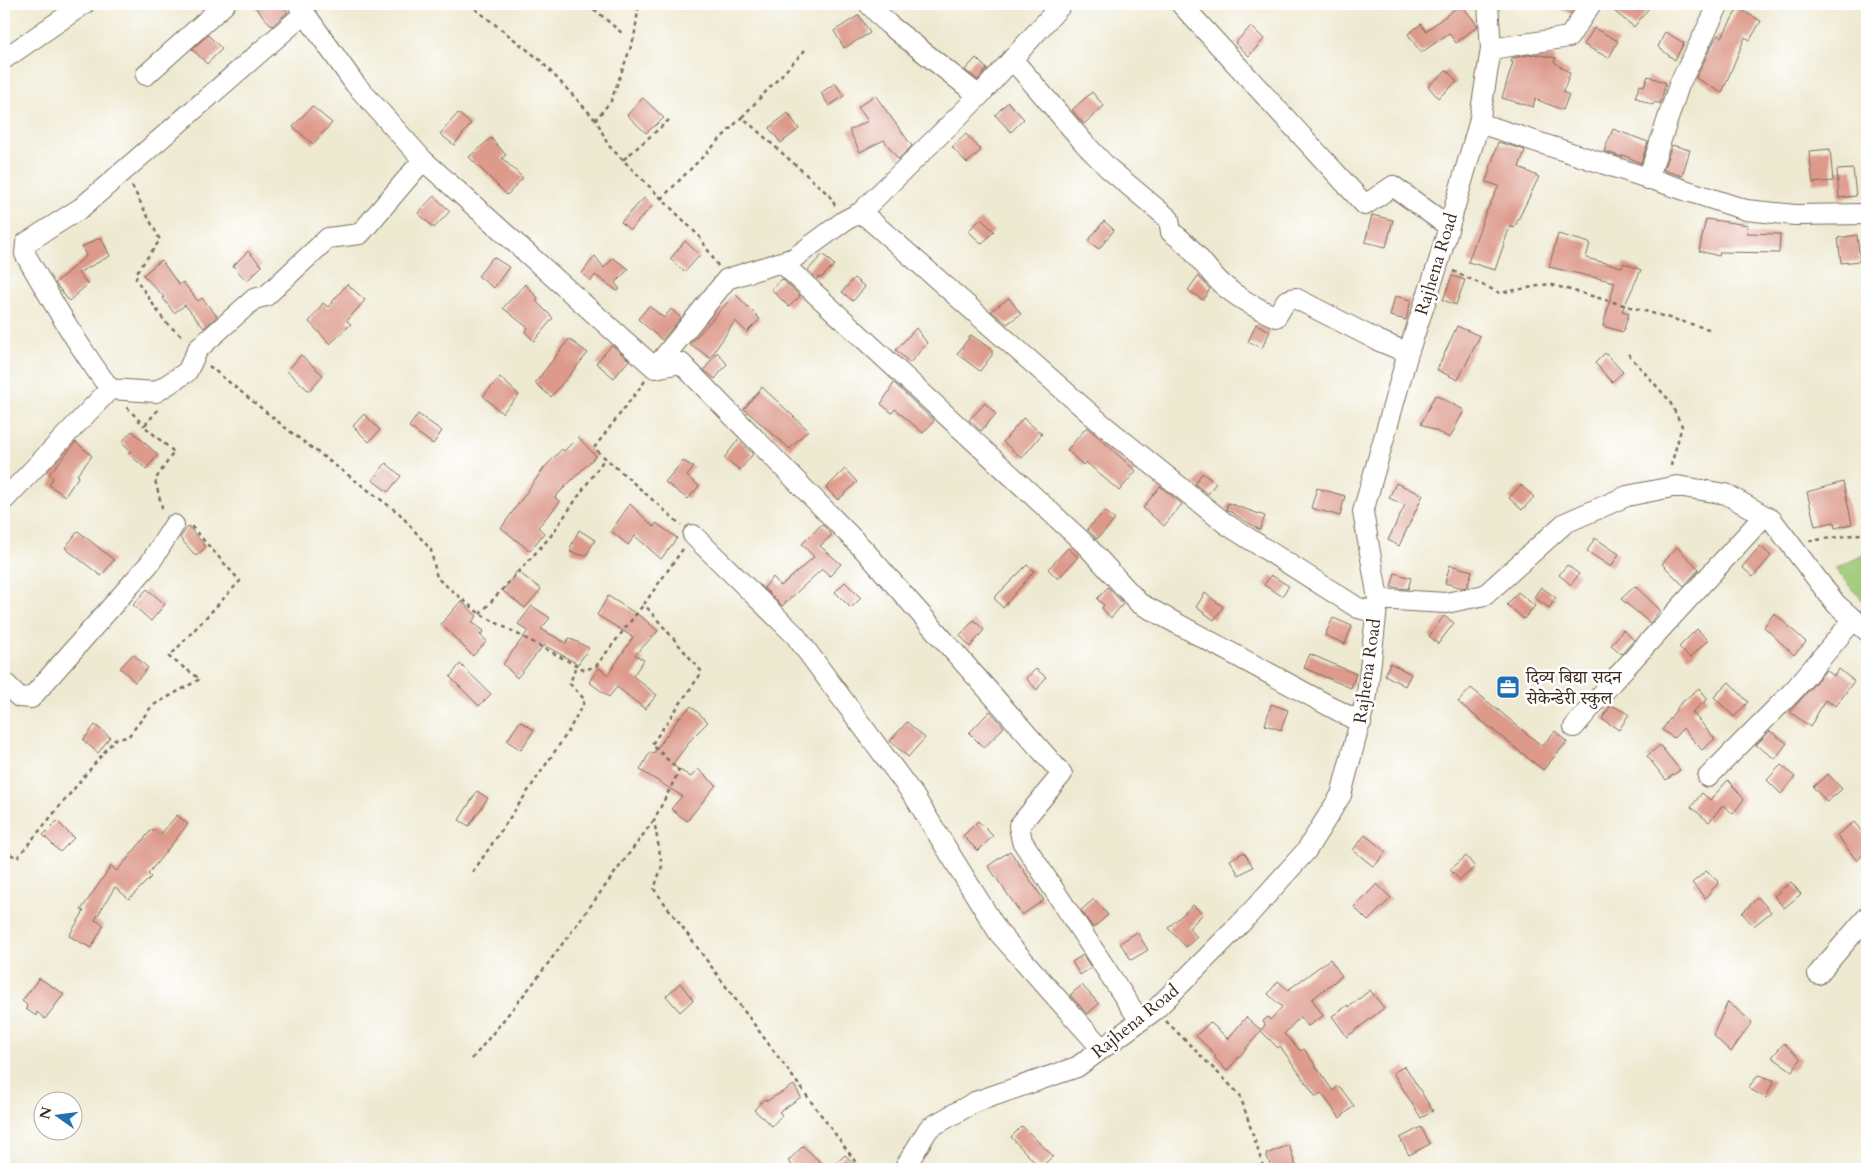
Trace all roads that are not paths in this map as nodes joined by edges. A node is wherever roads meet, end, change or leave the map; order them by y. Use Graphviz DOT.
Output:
graph roads {
  1 [pos="84,4"];
  2 [pos="225,4"];
  3 [pos="869,4"];
  4 [pos="1062,4"];
  5 [pos="1181,4"];
  6 [pos="1488,4"];
  7 [pos="1591,4"];
  8 [pos="1719,4"];
  9 [pos="301,8"];
  10 [pos="1491,49"];
  11 [pos="4,59"];
  12 [pos="1012,59"];
  13 [pos="146,75"];
  14 [pos="979,96"];
  15 [pos="1479,123"];
  16 [pos="423,160"];
  17 [pos="1648,179"];
  18 [pos="1867,214"];
  19 [pos="852,216"];
  20 [pos="1448,226"];
  21 [pos="782,262"];
  22 [pos="1408,353"];
  23 [pos="654,368"];
  24 [pos="110,389"];
  25 [pos="4,500"];
  26 [pos="1764,516"];
  27 [pos="174,526"];
  28 [pos="693,535"];
  29 [pos="1376,605"];
  30 [pos="1860,625"];
  31 [pos="4,682"];
  32 [pos="1361,723"];
  33 [pos="1574,727"];
  34 [pos="1708,778"];
  35 [pos="1867,917"];
  36 [pos="1818,974"];
  37 [pos="1147,1015"];
  38 [pos="1102,1049"];
  39 [pos="904,1169"];
  1 -- 11 [label="street"];
  2 -- 13 [label="street"];
  3 -- 14 [label="street"];
  4 -- 12 [label="street"];
  5 -- 20 [label="street"];
  6 -- 10 [label="street, Rajhena Road"];
  7 -- 10 [label="street"];
  8 -- 17 [label="street"];
  9 -- 16 [label="street"];
  9 -- 24 [label="street"];
  10 -- 15 [label="street, Rajhena Road"];
  12 -- 14 [label="street"];
  12 -- 22 [label="street"];
  14 -- 19 [label="street"];
  15 -- 17 [label="street"];
  15 -- 20 [label="street, Rajhena Road"];
  16 -- 23 [label="street"];
  16 -- 24 [label="street"];
  17 -- 18 [label="street"];
  19 -- 21 [label="street"];
  19 -- 29 [label="street"];
  20 -- 22 [label="street, Rajhena Road"];
  21 -- 23 [label="street"];
  21 -- 32 [label="street"];
  22 -- 29 [label="street, Rajhena Road"];
  23 -- 37 [label="street"];
  24 -- 25 [label="street"];
  26 -- 29 [label="street"];
  26 -- 30 [label="street"];
  26 -- 33 [label="street"];
  27 -- 31 [label="street"];
  28 -- 38 [label="street"];
  29 -- 32 [label="street, Rajhena Road"];
  30 -- 34 [label="street"];
  32 -- 37 [label="street, Rajhena Road"];
  35 -- 36 [label="street"];
  37 -- 38 [label="street, Rajhena Road"];
  38 -- 39 [label="street, Rajhena Road"];
}
